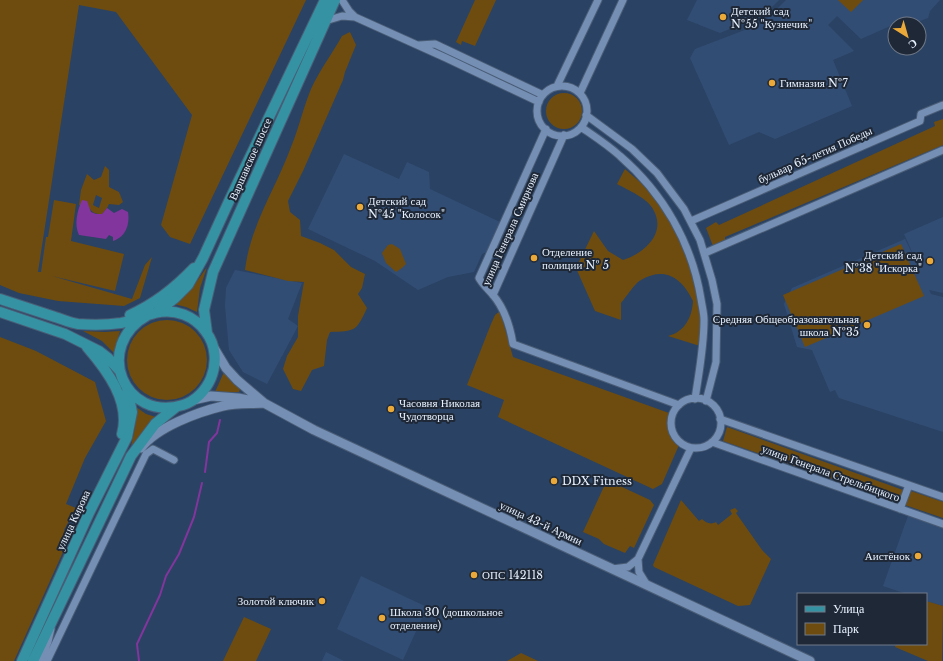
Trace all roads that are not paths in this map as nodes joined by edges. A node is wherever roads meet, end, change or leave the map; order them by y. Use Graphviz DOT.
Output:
graph roads {
  1 [pos="324,0"];
  2 [pos="335,0"];
  3 [pos="342,0"];
  4 [pos="598,0"];
  5 [pos="624,0"];
  6 [pos="355,17"];
  7 [pos="325,21"];
  8 [pos="418,45"];
  9 [pos="450,51"];
  10 [pos="446,58"];
  11 [pos="557,86"];
  12 [pos="580,93"];
  13 [pos="543,94"];
  14 [pos="539,102"];
  15 [pos="943,105"];
  16 [pos="586,115"];
  17 [pos="581,127"];
  18 [pos="546,129"];
  19 [pos="564,135"];
  20 [pos="943,150"];
  21 [pos="676,198"];
  22 [pos="665,205"];
  23 [pos="691,222"];
  24 [pos="704,253"];
  25 [pos="203,258"];
  26 [pos="712,280"];
  27 [pos="699,285"];
  28 [pos="493,295"];
  29 [pos="0,299"];
  30 [pos="0,312"];
  31 [pos="152,314"];
  32 [pos="101,324"];
  33 [pos="207,333"];
  34 [pos="84,344"];
  35 [pos="214,348"];
  36 [pos="120,371"];
  37 [pos="126,386"];
  38 [pos="695,399"];
  39 [pos="193,400"];
  40 [pos="706,401"];
  41 [pos="264,403"];
  42 [pos="178,406"];
  43 [pos="678,406"];
  44 [pos="720,419"];
  45 [pos="712,442"];
  46 [pos="691,448"];
  47 [pos="174,460"];
  48 [pos="114,463"];
  49 [pos="909,485"];
  50 [pos="943,497"];
  51 [pos="108,502"];
  52 [pos="900,509"];
  53 [pos="943,524"];
  54 [pos="638,559"];
  55 [pos="612,569"];
  56 [pos="647,585"];
  57 [pos="55,614"];
  58 [pos="22,661"];
  59 [pos="33,661"];
  60 [pos="40,661"];
  61 [pos="47,661"];
  62 [pos="810,661"];
  1 -- 25 [label="main road, Варшавское шоссе"];
  2 -- 7 [label="main road, Варшавское шоссе"];
  3 -- 6 [label="street"];
  4 -- 11 [label="street"];
  5 -- 12 [label="street"];
  6 -- 7 [label="street"];
  6 -- 8 [label="street"];
  7 -- 33 [label="main road, Варшавское шоссе"];
  8 -- 9 [label="street"];
  8 -- 10 [label="street"];
  9 -- 10 [label="street"];
  9 -- 13 [label="street"];
  10 -- 14 [label="street"];
  11 -- 12 [label="street"];
  11 -- 13 [label="street"];
  12 -- 16 [label="street"];
  13 -- 14 [label="street"];
  14 -- 18 [label="street"];
  15 -- 23 [label="street, бульвар 65-летия Победы"];
  16 -- 17 [label="street"];
  16 -- 21 [label="street"];
  17 -- 19 [label="street"];
  17 -- 22 [label="street"];
  18 -- 19 [label="street"];
  18 -- 28 [label="street, улица Генерала Смирнова"];
  19 -- 28 [label="street, улица Генерала Смирнова"];
  20 -- 24 [label="street"];
  21 -- 22 [label="street"];
  21 -- 23 [label="street"];
  22 -- 27 [label="street"];
  23 -- 24 [label="street"];
  24 -- 26 [label="street"];
  25 -- 31 [label="main road, Варшавское шоссе"];
  25 -- 32 [label="main road"];
  26 -- 27 [label="street"];
  26 -- 40 [label="street"];
  27 -- 38 [label="street"];
  28 -- 43 [label="street"];
  29 -- 32 [label="main road"];
  30 -- 34 [label="main road"];
  31 -- 32 [label="main road"];
  31 -- 33 [label="main road"];
  31 -- 36 [label="main road"];
  33 -- 35 [label="main road"];
  34 -- 36 [label="main road"];
  34 -- 48 [label="main road"];
  35 -- 39 [label="main road"];
  35 -- 41 [label="main road, улица 43-й Армии"];
  36 -- 37 [label="main road"];
  37 -- 42 [label="main road"];
  37 -- 48 [label="main road, улица Кирова"];
  38 -- 40 [label="street"];
  38 -- 43 [label="street"];
  39 -- 41 [label="main road, улица 43-й Армии"];
  39 -- 42 [label="main road"];
  40 -- 44 [label="street"];
  41 -- 51 [label="main road"];
  41 -- 55 [label="main road, улица 43-й Армии"];
  42 -- 51 [label="main road"];
  43 -- 46 [label="street"];
  44 -- 45 [label="street"];
  44 -- 49 [label="street, улица Генерала Стрельбицкого"];
  45 -- 46 [label="street"];
  45 -- 52 [label="street, улица Генерала Стрельбицкого"];
  46 -- 54 [label="street"];
  47 -- 61 [label="street"];
  48 -- 58 [label="main road, улица Кирова"];
  49 -- 50 [label="street, улица Генерала Стрельбицкого"];
  49 -- 52 [label="street"];
  51 -- 57 [label="main road"];
  52 -- 53 [label="street, улица Генерала Стрельбицкого"];
  54 -- 55 [label="street"];
  54 -- 56 [label="street"];
  55 -- 56 [label="main road, улица 43-й Армии"];
  56 -- 62 [label="main road, улица 43-й Армии"];
  57 -- 59 [label="main road"];
  57 -- 60 [label="street"];
}
